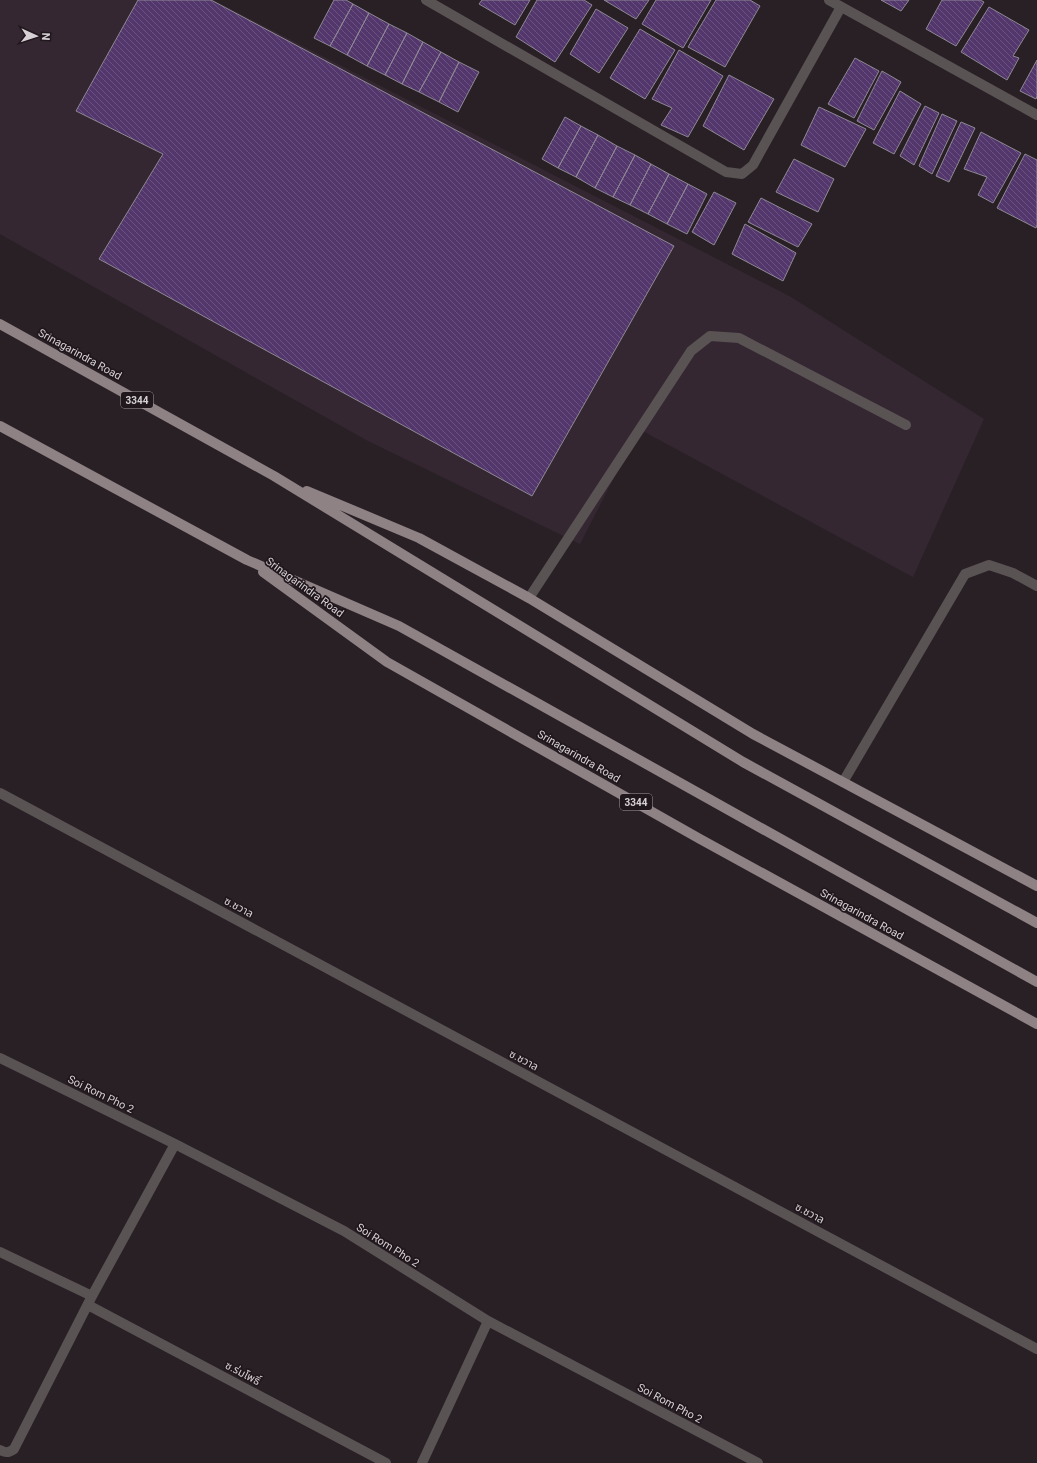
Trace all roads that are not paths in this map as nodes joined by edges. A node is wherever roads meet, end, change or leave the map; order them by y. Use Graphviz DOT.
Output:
graph roads {
  1 [pos="426,0"];
  2 [pos="828,0"];
  3 [pos="841,7"];
  4 [pos="1037,115"];
  5 [pos="0,324"];
  6 [pos="906,425"];
  7 [pos="0,426"];
  8 [pos="274,476"];
  9 [pos="247,560"];
  10 [pos="1037,586"];
  11 [pos="529,598"];
  12 [pos="843,782"];
  13 [pos="0,792"];
  14 [pos="1037,886"];
  15 [pos="1037,923"];
  16 [pos="1037,982"];
  17 [pos="1037,1024"];
  18 [pos="0,1058"];
  19 [pos="175,1144"];
  20 [pos="0,1252"];
  21 [pos="90,1300"];
  22 [pos="488,1321"];
  23 [pos="1037,1349"];
  24 [pos="0,1450"];
  25 [pos="386,1463"];
  26 [pos="422,1463"];
  27 [pos="758,1463"];
  1 -- 3 [label="street"];
  2 -- 3 [label="street"];
  3 -- 4 [label="street"];
  5 -- 8 [label="main road, Srinagarindra Road / 3344"];
  6 -- 11 [label="street"];
  7 -- 9 [label="main road, Srinagarindra Road / 3344"];
  8 -- 11 [label="main road, Srinagarindra Road / 3344"];
  8 -- 15 [label="main road, Srinagarindra Road / 3344"];
  9 -- 16 [label="main road, Srinagarindra Road / 3344"];
  9 -- 17 [label="main road, Srinagarindra Road / 3344"];
  10 -- 12 [label="street"];
  11 -- 12 [label="main road, Srinagarindra Road / 3344"];
  12 -- 14 [label="main road, Srinagarindra Road / 3344"];
  13 -- 23 [label="street, ซ.ชวาล"];
  18 -- 19 [label="street, Soi Rom Pho 2"];
  19 -- 21 [label="street"];
  19 -- 22 [label="street, Soi Rom Pho 2"];
  20 -- 21 [label="street, ซ.ร่มโพธิ์"];
  21 -- 24 [label="street"];
  21 -- 25 [label="street, ซ.ร่มโพธิ์"];
  22 -- 26 [label="street"];
  22 -- 27 [label="street, Soi Rom Pho 2"];
}
